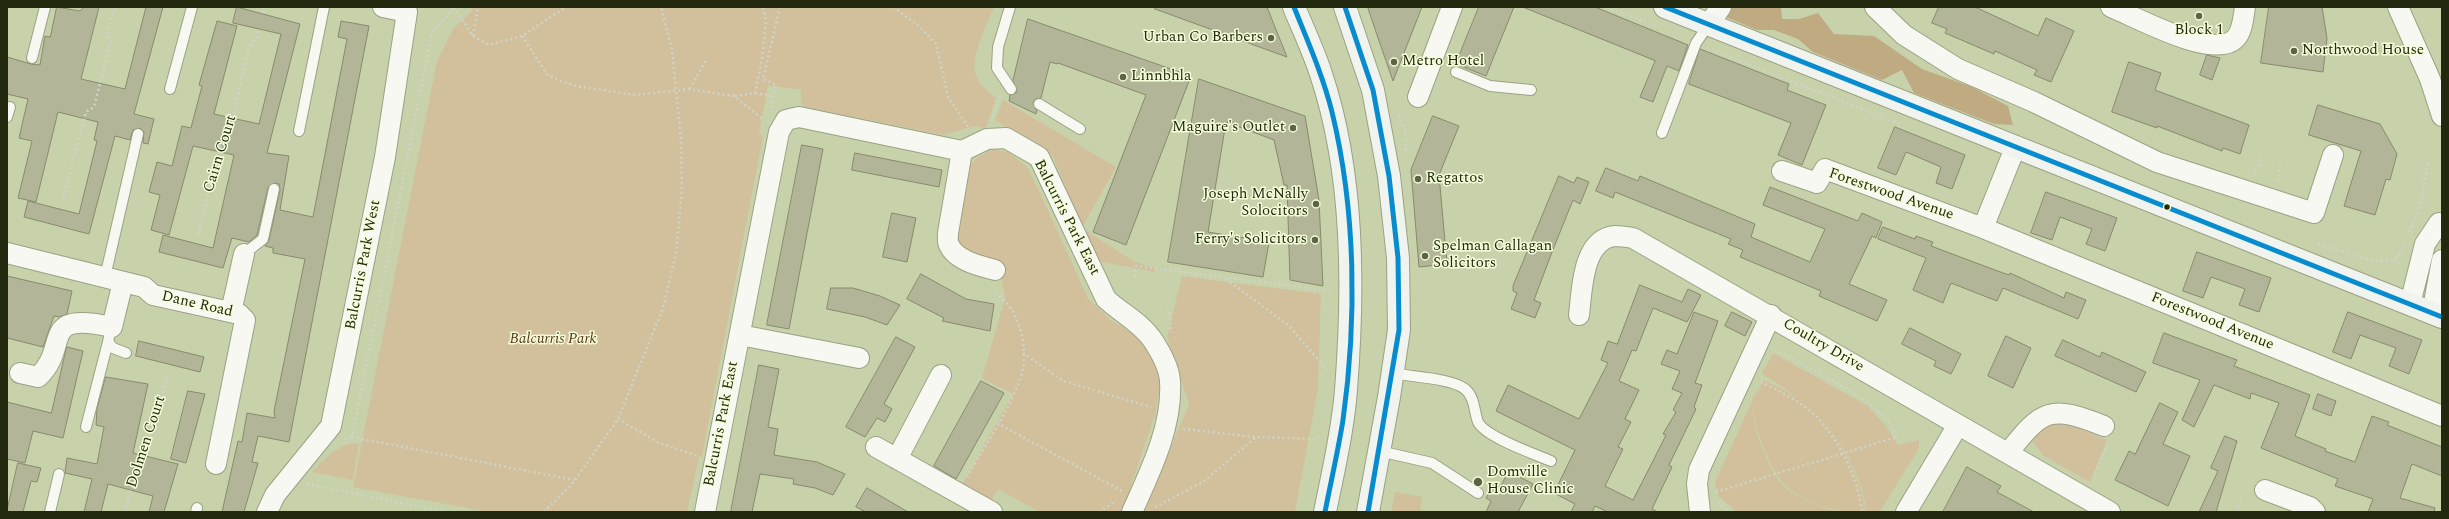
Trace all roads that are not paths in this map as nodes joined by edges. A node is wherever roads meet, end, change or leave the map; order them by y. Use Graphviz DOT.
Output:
graph roads {
  1 [pos="45,7"];
  2 [pos="192,7"];
  3 [pos="324,7"];
  4 [pos="383,7"];
  5 [pos="1010,7"];
  6 [pos="1294,7"];
  7 [pos="1345,7"];
  8 [pos="1452,7"];
  9 [pos="1875,7"];
  10 [pos="2111,7"];
  11 [pos="2245,7"];
  12 [pos="2398,7"];
  13 [pos="414,10"];
  14 [pos="1715,16"];
  15 [pos="1662,17"];
  16 [pos="32,58"];
  17 [pos="1456,72"];
  18 [pos="170,89"];
  19 [pos="1011,89"];
  20 [pos="1531,90"];
  21 [pos="1418,97"];
  22 [pos="1039,104"];
  23 [pos="2442,116"];
  24 [pos="1080,129"];
  25 [pos="299,131"];
  26 [pos="1662,133"];
  27 [pos="138,134"];
  28 [pos="978,145"];
  29 [pos="2016,148"];
  30 [pos="2333,155"];
  31 [pos="1782,171"];
  32 [pos="274,189"];
  33 [pos="2441,224"];
  34 [pos="1983,228"];
  35 [pos="7,253"];
  36 [pos="244,254"];
  37 [pos="2442,260"];
  38 [pos="995,270"];
  39 [pos="114,280"];
  40 [pos="2410,304"];
  41 [pos="231,312"];
  42 [pos="1579,315"];
  43 [pos="2437,315"];
  44 [pos="1771,316"];
  45 [pos="110,335"];
  46 [pos="740,335"];
  47 [pos="126,353"];
  48 [pos="859,358"];
  49 [pos="20,373"];
  50 [pos="1393,373"];
  51 [pos="941,375"];
  52 [pos="2442,416"];
  53 [pos="1958,425"];
  54 [pos="86,427"];
  55 [pos="2107,432"];
  56 [pos="876,448"];
  57 [pos="1379,451"];
  58 [pos="2008,453"];
  59 [pos="896,459"];
  60 [pos="1551,461"];
  61 [pos="216,464"];
  62 [pos="59,474"];
  63 [pos="2265,490"];
  64 [pos="1478,493"];
  65 [pos="1135,506"];
  66 [pos="986,511"];
  67 [pos="50,512"];
  68 [pos="267,512"];
  69 [pos="705,512"];
  70 [pos="1325,512"];
  71 [pos="1368,512"];
  72 [pos="1700,512"];
  73 [pos="1906,512"];
  74 [pos="2110,512"];
  75 [pos="2315,512"];
  1 -- 16 [label="lane"];
  2 -- 18 [label="lane"];
  3 -- 25 [label="lane"];
  4 -- 13 [label="street"];
  5 -- 19 [label="lane"];
  6 -- 70 [label="main road"];
  7 -- 50 [label="main road"];
  8 -- 21 [label="street"];
  9 -- 30 [label="street"];
  10 -- 11 [label="street"];
  12 -- 23 [label="street"];
  13 -- 68 [label="street, Balcurris Park West"];
  14 -- 15 [label="main road"];
  14 -- 26 [label="lane"];
  14 -- 29 [label="main road"];
  17 -- 20 [label="lane"];
  22 -- 24 [label="lane"];
  27 -- 39 [label="lane"];
  28 -- 38 [label="street"];
  28 -- 46 [label="street, Balcurris Park East"];
  28 -- 65 [label="street, Balcurris Park East"];
  29 -- 34 [label="street"];
  29 -- 40 [label="main road"];
  31 -- 34 [label="street, Forestwood Avenue"];
  32 -- 36 [label="lane"];
  33 -- 40 [label="street"];
  34 -- 52 [label="street, Forestwood Avenue"];
  35 -- 39 [label="street, Dane Road"];
  36 -- 41 [label="street"];
  37 -- 43 [label="street"];
  39 -- 41 [label="street, Dane Road"];
  39 -- 45 [label="street"];
  40 -- 43 [label="main road"];
  41 -- 61 [label="street, Dane Road"];
  42 -- 44 [label="street, Coultry Drive"];
  44 -- 53 [label="street, Coultry Drive"];
  44 -- 72 [label="street"];
  45 -- 47 [label="lane"];
  45 -- 49 [label="street"];
  45 -- 54 [label="lane"];
  46 -- 48 [label="street"];
  46 -- 69 [label="street, Balcurris Park East"];
  50 -- 57 [label="main road"];
  50 -- 60 [label="lane"];
  51 -- 59 [label="street"];
  53 -- 58 [label="street, Coultry Drive"];
  53 -- 73 [label="street"];
  55 -- 58 [label="street"];
  56 -- 59 [label="street"];
  57 -- 64 [label="lane"];
  57 -- 71 [label="main road"];
  58 -- 74 [label="street, Coultry Drive"];
  59 -- 66 [label="street"];
  62 -- 67 [label="lane"];
  63 -- 75 [label="street"];
}
